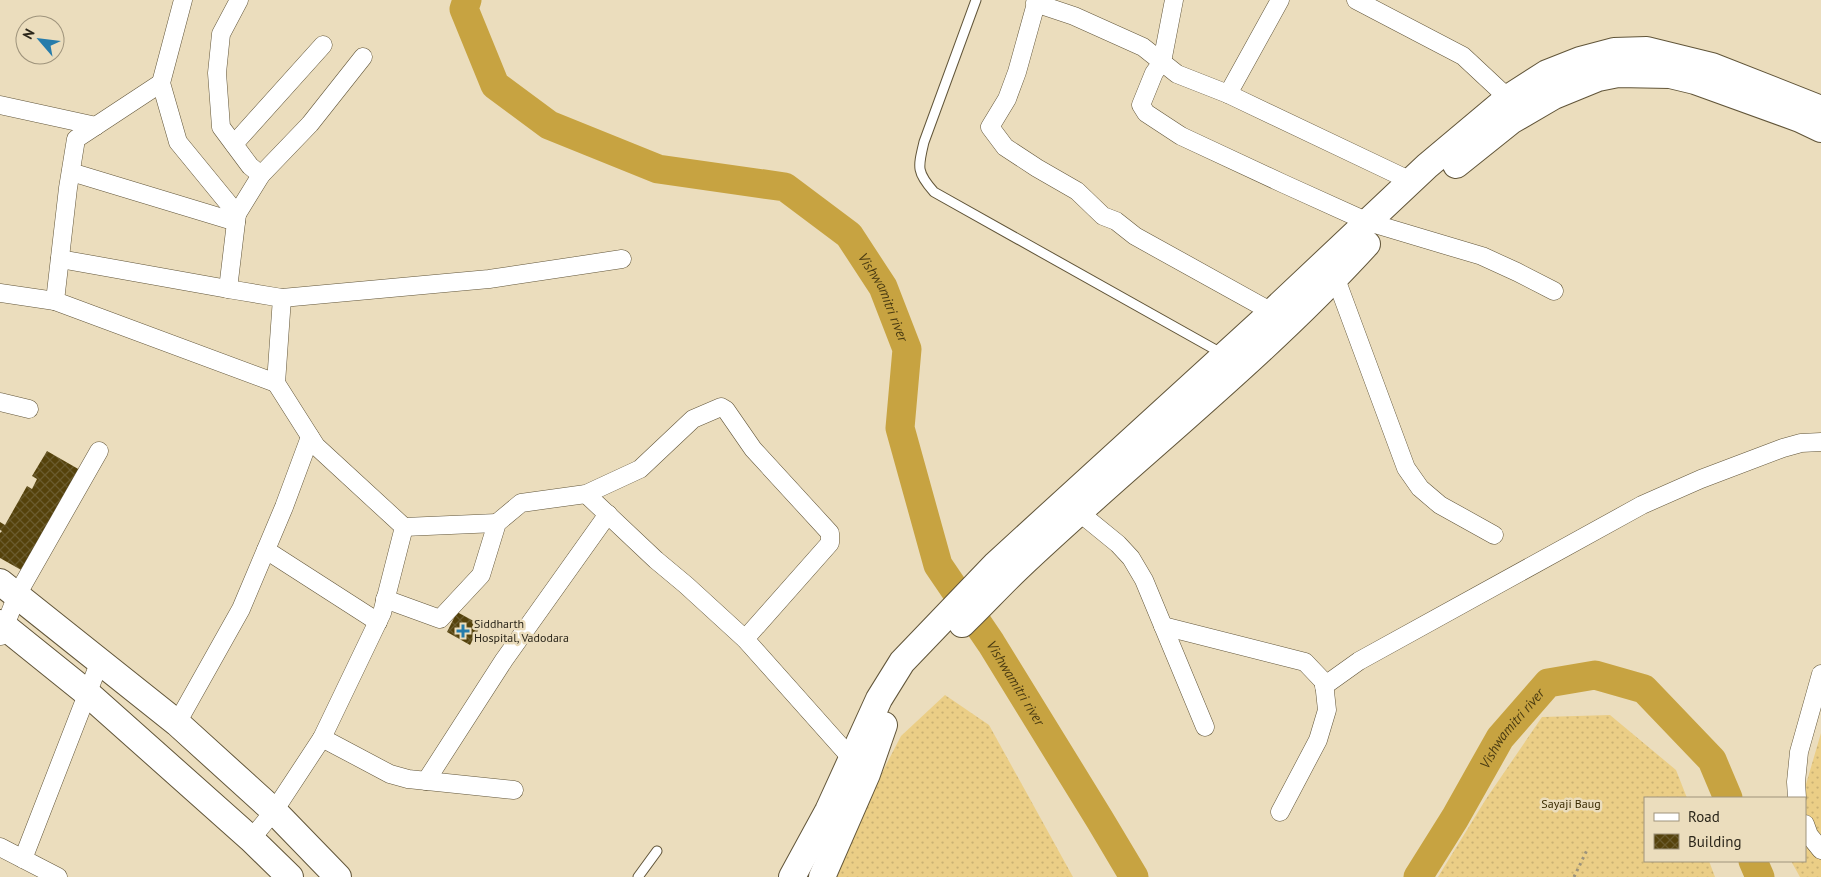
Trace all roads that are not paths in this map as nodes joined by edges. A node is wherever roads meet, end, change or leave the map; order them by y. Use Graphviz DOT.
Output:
graph roads {
  1 [pos="183,0"];
  2 [pos="239,0"];
  3 [pos="976,0"];
  4 [pos="1174,0"];
  5 [pos="1280,0"];
  6 [pos="1356,0"];
  7 [pos="1036,2"];
  8 [pos="323,45"];
  9 [pos="363,57"];
  10 [pos="1162,62"];
  11 [pos="161,82"];
  12 [pos="1228,94"];
  13 [pos="1508,98"];
  14 [pos="0,105"];
  15 [pos="1821,109"];
  16 [pos="96,126"];
  17 [pos="1821,129"];
  18 [pos="234,144"];
  19 [pos="71,172"];
  20 [pos="261,175"];
  21 [pos="1410,182"];
  22 [pos="236,218"];
  23 [pos="1376,224"];
  24 [pos="60,259"];
  25 [pos="622,259"];
  26 [pos="1336,279"];
  27 [pos="228,289"];
  28 [pos="1554,291"];
  29 [pos="0,293"];
  30 [pos="282,298"];
  31 [pos="55,301"];
  32 [pos="1272,312"];
  33 [pos="1225,355"];
  34 [pos="276,383"];
  35 [pos="0,402"];
  36 [pos="29,410"];
  37 [pos="310,436"];
  38 [pos="1821,442"];
  39 [pos="99,451"];
  40 [pos="586,494"];
  41 [pos="1080,513"];
  42 [pos="608,514"];
  43 [pos="497,523"];
  44 [pos="404,527"];
  45 [pos="1494,535"];
  46 [pos="266,550"];
  47 [pos="1007,566"];
  48 [pos="9,588"];
  49 [pos="386,599"];
  50 [pos="378,622"];
  51 [pos="1163,626"];
  52 [pos="2,630"];
  53 [pos="745,639"];
  54 [pos="100,661"];
  55 [pos="908,667"];
  56 [pos="1821,674"];
  57 [pos="1324,686"];
  58 [pos="88,693"];
  59 [pos="177,722"];
  60 [pos="1204,727"];
  61 [pos="322,738"];
  62 [pos="852,759"];
  63 [pos="426,781"];
  64 [pos="514,790"];
  65 [pos="1797,797"];
  66 [pos="274,812"];
  67 [pos="1280,812"];
  68 [pos="1806,827"];
  69 [pos="251,839"];
  70 [pos="0,848"];
  71 [pos="1821,850"];
  72 [pos="657,851"];
  73 [pos="24,859"];
  74 [pos="58,877"];
  75 [pos="290,877"];
  76 [pos="338,877"];
  77 [pos="638,877"];
  78 [pos="792,877"];
  79 [pos="822,877"];
  1 -- 11 [label="street"];
  2 -- 18 [label="street"];
  3 -- 33 [label="lane"];
  4 -- 10 [label="street"];
  5 -- 12 [label="street"];
  6 -- 13 [label="street"];
  7 -- 10 [label="street"];
  7 -- 32 [label="street"];
  8 -- 18 [label="street"];
  9 -- 20 [label="street"];
  10 -- 12 [label="street"];
  10 -- 23 [label="street"];
  11 -- 16 [label="street"];
  11 -- 22 [label="street"];
  12 -- 21 [label="street"];
  13 -- 15 [label="street"];
  13 -- 21 [label="street"];
  14 -- 16 [label="street"];
  16 -- 19 [label="street"];
  17 -- 23 [label="street"];
  18 -- 20 [label="street"];
  19 -- 22 [label="street"];
  19 -- 24 [label="street"];
  20 -- 22 [label="street"];
  21 -- 23 [label="street"];
  22 -- 27 [label="street"];
  23 -- 26 [label="street"];
  23 -- 28 [label="street"];
  23 -- 32 [label="street"];
  24 -- 27 [label="street"];
  24 -- 31 [label="street"];
  25 -- 30 [label="street"];
  26 -- 41 [label="street"];
  26 -- 45 [label="street"];
  27 -- 30 [label="street"];
  29 -- 31 [label="street"];
  30 -- 34 [label="street"];
  31 -- 34 [label="street"];
  32 -- 33 [label="street"];
  33 -- 47 [label="street"];
  34 -- 37 [label="street"];
  35 -- 36 [label="street"];
  37 -- 44 [label="street"];
  37 -- 46 [label="street"];
  38 -- 57 [label="street"];
  39 -- 48 [label="street"];
  40 -- 42 [label="street"];
  40 -- 43 [label="street"];
  40 -- 53 [label="street"];
  41 -- 47 [label="street"];
  41 -- 51 [label="street"];
  42 -- 53 [label="street"];
  42 -- 63 [label="street"];
  43 -- 44 [label="street"];
  43 -- 49 [label="street"];
  44 -- 49 [label="street"];
  46 -- 50 [label="street"];
  46 -- 59 [label="street"];
  47 -- 55 [label="street"];
  48 -- 52 [label="street"];
  48 -- 54 [label="street"];
  49 -- 50 [label="street"];
  50 -- 61 [label="street"];
  51 -- 57 [label="street"];
  51 -- 60 [label="street"];
  52 -- 58 [label="street"];
  53 -- 62 [label="street"];
  54 -- 58 [label="street"];
  54 -- 59 [label="street"];
  55 -- 62 [label="street"];
  55 -- 79 [label="street"];
  56 -- 65 [label="street"];
  57 -- 67 [label="street"];
  58 -- 69 [label="street"];
  58 -- 73 [label="street"];
  59 -- 66 [label="street"];
  61 -- 63 [label="street"];
  61 -- 66 [label="street"];
  62 -- 78 [label="street"];
  63 -- 64 [label="street"];
  66 -- 69 [label="street"];
  66 -- 76 [label="street"];
  68 -- 71 [label="street"];
  69 -- 75 [label="street"];
  70 -- 73 [label="street"];
  72 -- 77 [label="lane"];
  73 -- 74 [label="street"];
}
